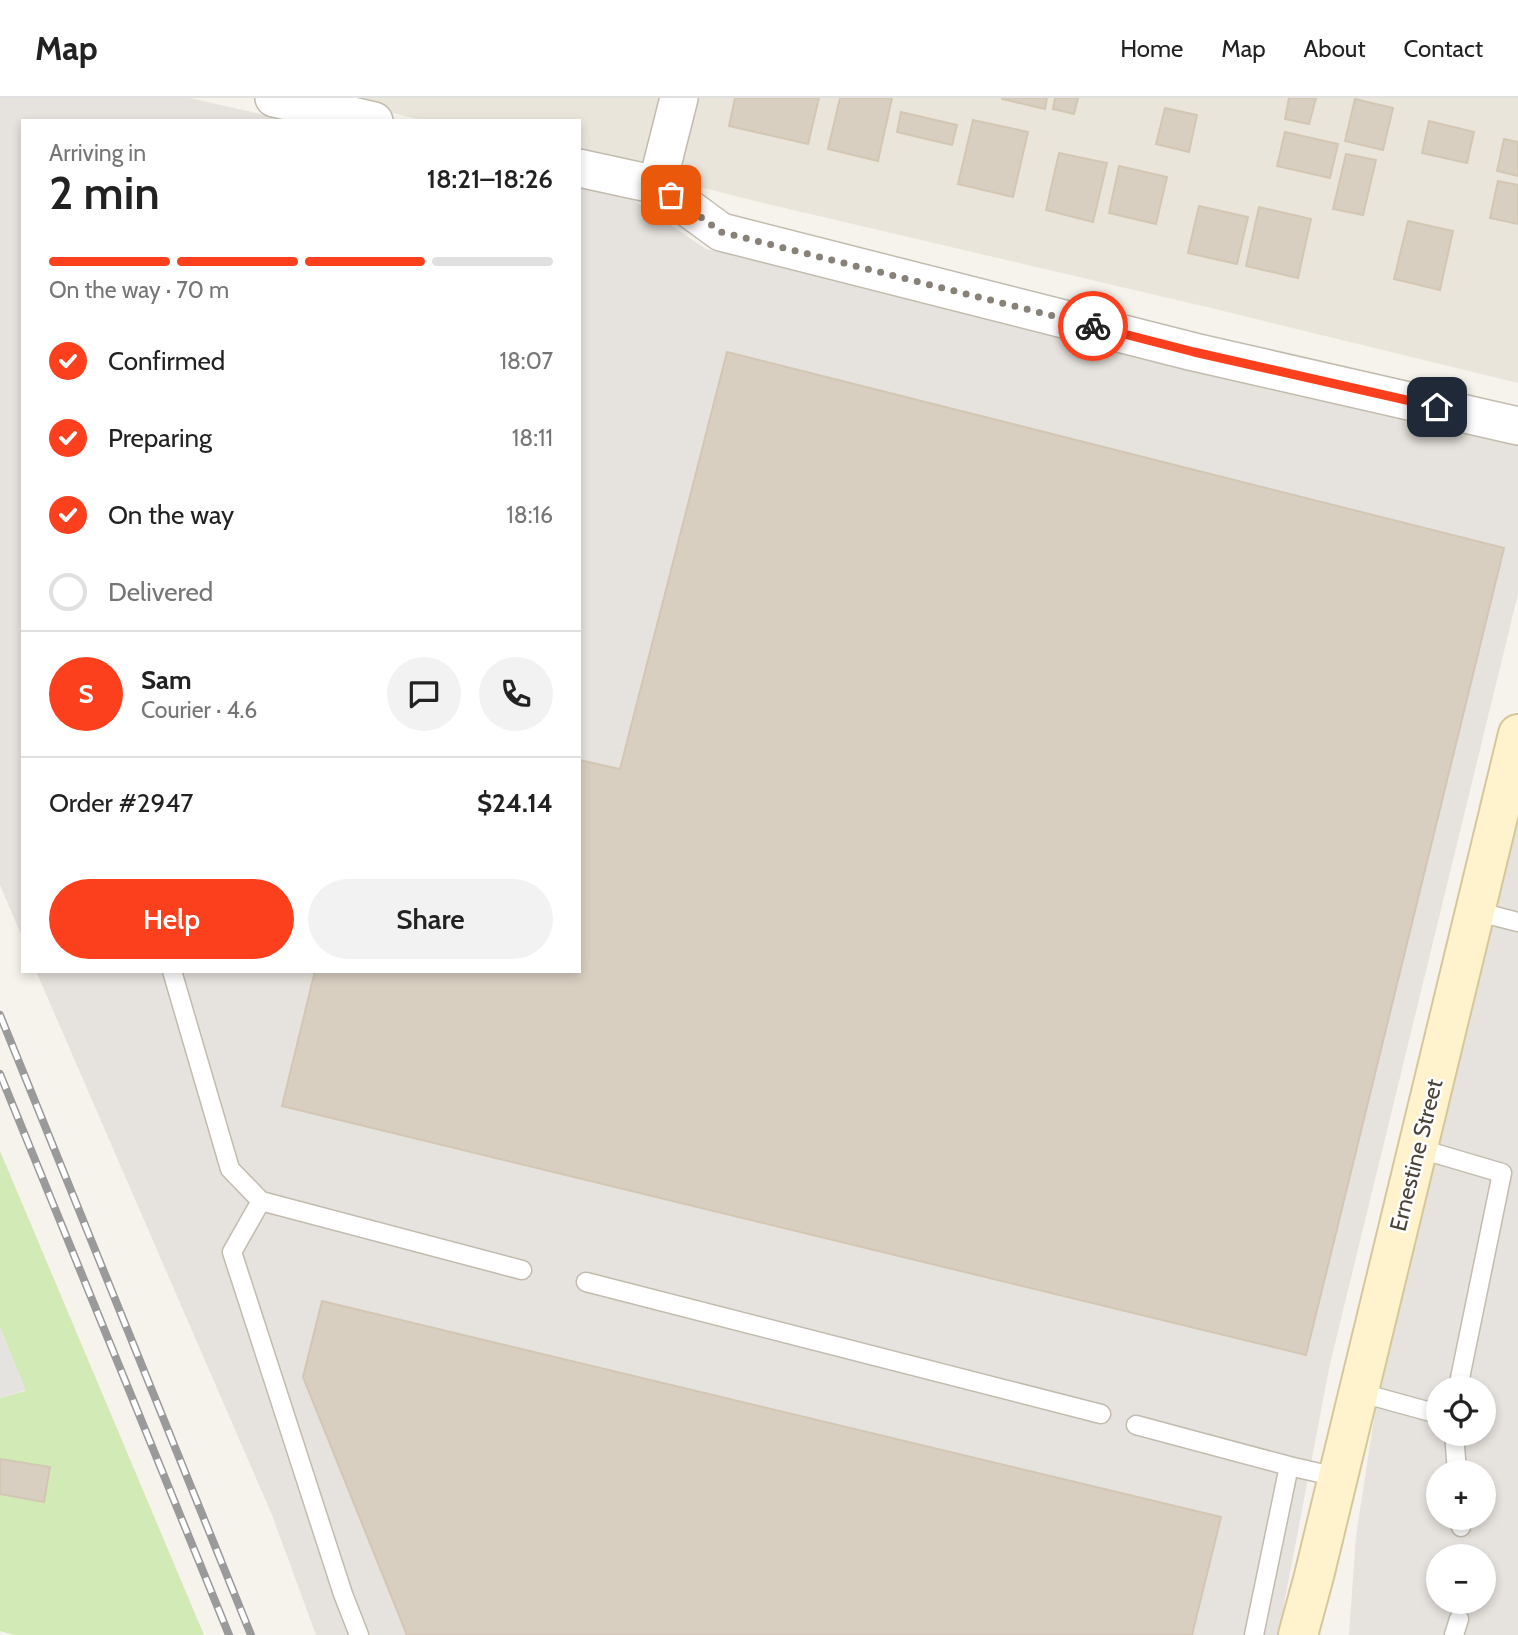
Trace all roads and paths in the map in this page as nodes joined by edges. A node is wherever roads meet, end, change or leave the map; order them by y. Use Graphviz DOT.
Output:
graph roads {
  1 [pos="274,98"];
  2 [pos="679,98"];
  3 [pos="365,119"];
  4 [pos="581,168"];
  5 [pos="657,185"];
  6 [pos="1518,426"];
  7 [pos="1518,734"];
  8 [pos="1475,911"];
  9 [pos="1518,922"];
  10 [pos="173,973"];
  11 [pos="1417,1148"];
  12 [pos="1510,1175"];
  13 [pos="261,1201"];
  14 [pos="522,1270"];
  15 [pos="586,1282"];
  16 [pos="1461,1376"];
  17 [pos="1358,1392"];
  18 [pos="1426,1411"];
  19 [pos="1101,1413"];
  20 [pos="1136,1425"];
  21 [pos="1289,1466"];
  22 [pos="1337,1477"];
  23 [pos="1314,1576"];
  24 [pos="359,1635"];
  25 [pos="1254,1635"];
  26 [pos="1298,1635"];
  27 [pos="1324,1635"];
  1 -- 3 [label="street"];
  2 -- 5 [label="street"];
  4 -- 5 [label="street"];
  5 -- 6 [label="street"];
  7 -- 8 [label="main road, Ernestine Street"];
  8 -- 9 [label="lane"];
  8 -- 11 [label="main road, Ernestine Street"];
  10 -- 13 [label="lane"];
  11 -- 12 [label="lane"];
  11 -- 17 [label="main road, Ernestine Street"];
  12 -- 16 [label="lane"];
  13 -- 14 [label="lane"];
  13 -- 24 [label="lane"];
  15 -- 19 [label="lane"];
  17 -- 18 [label="lane"];
  17 -- 22 [label="main road, Ernestine Street"];
  20 -- 21 [label="lane"];
  21 -- 22 [label="lane"];
  21 -- 25 [label="lane"];
  22 -- 23 [label="main road, Ernestine Street"];
  23 -- 26 [label="main road, Ernestine Street"];
  23 -- 27 [label="main road, Ernestine Street"];
}
